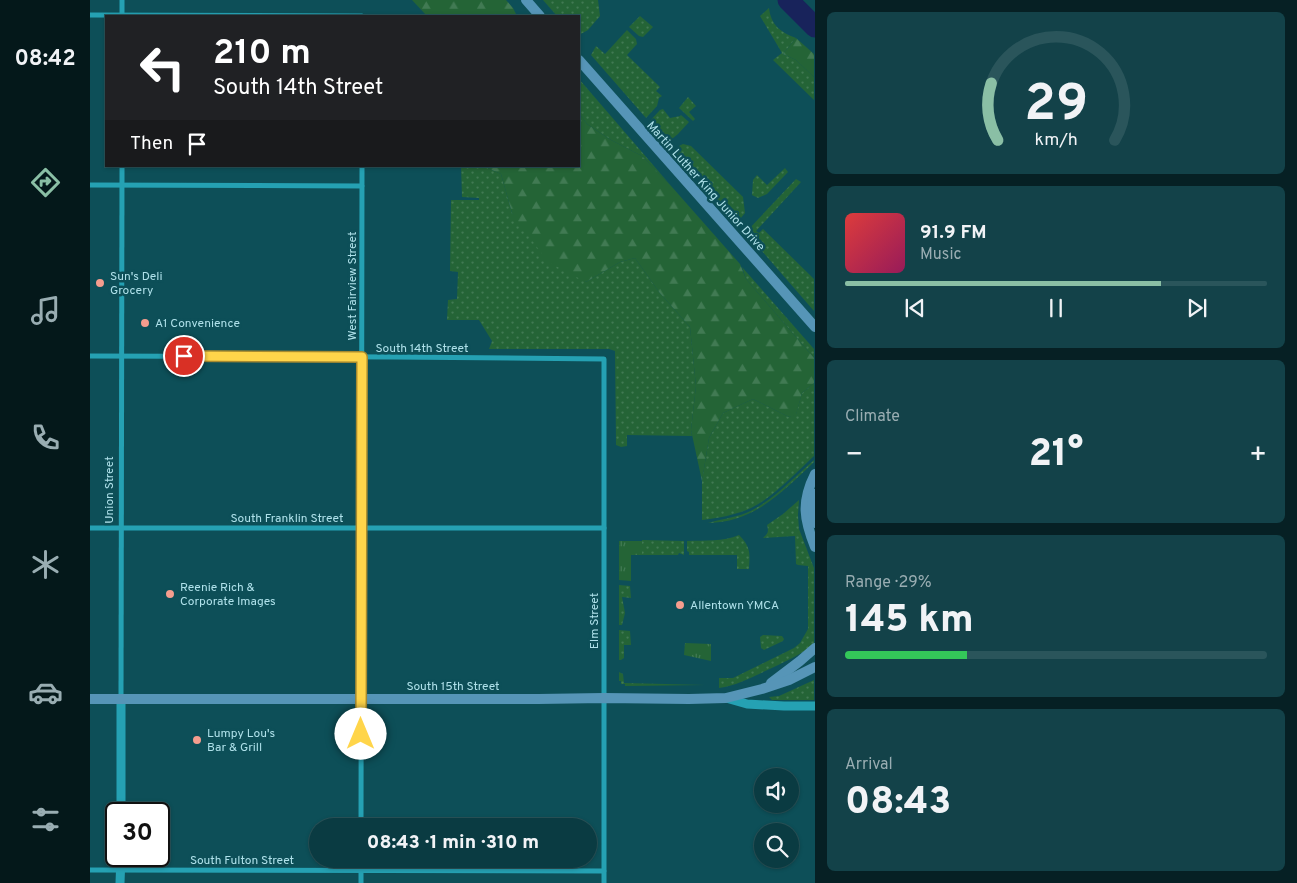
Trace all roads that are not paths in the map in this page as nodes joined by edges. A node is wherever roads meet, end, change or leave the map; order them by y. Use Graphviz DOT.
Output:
graph roads {
  1 [pos="122,0"];
  2 [pos="526,0"];
  3 [pos="90,15"];
  4 [pos="105,15"];
  5 [pos="122,15"];
  6 [pos="539,15"];
  7 [pos="580,61"];
  8 [pos="122,167"];
  9 [pos="362,167"];
  10 [pos="90,185"];
  11 [pos="122,186"];
  12 [pos="362,186"];
  13 [pos="814,327"];
  14 [pos="90,356"];
  15 [pos="122,356"];
  16 [pos="362,357"];
  17 [pos="604,359"];
  18 [pos="814,474"];
  19 [pos="814,492"];
  20 [pos="814,523"];
  21 [pos="90,528"];
  22 [pos="122,528"];
  23 [pos="362,528"];
  24 [pos="604,528"];
  25 [pos="814,547"];
  26 [pos="814,648"];
  27 [pos="814,667"];
  28 [pos="762,689"];
  29 [pos="604,698"];
  30 [pos="726,698"];
  31 [pos="90,699"];
  32 [pos="121,699"];
  33 [pos="361,699"];
  34 [pos="814,706"];
  35 [pos="121,802"];
  36 [pos="361,818"];
  37 [pos="120,867"];
  38 [pos="90,870"];
  39 [pos="361,870"];
  40 [pos="120,871"];
  41 [pos="604,871"];
  42 [pos="120,883"];
  43 [pos="361,883"];
  44 [pos="604,883"];
  1 -- 5 [label="street"];
  2 -- 6 [label="main road"];
  3 -- 4 [label="street"];
  7 -- 13 [label="main road, Martin Luther King Junior Drive"];
  8 -- 11 [label="street, Union Street"];
  9 -- 12 [label="street, West Fairview Street"];
  10 -- 11 [label="street"];
  11 -- 12 [label="street"];
  11 -- 15 [label="street, Union Street"];
  12 -- 16 [label="street, West Fairview Street"];
  14 -- 15 [label="street, South 14th Street"];
  15 -- 16 [label="street, South 14th Street"];
  15 -- 22 [label="street, Union Street"];
  16 -- 17 [label="street, South 14th Street"];
  16 -- 23 [label="street, West Fairview Street"];
  17 -- 24 [label="street, Elm Street"];
  18 -- 25 [label="main road"];
  19 -- 20 [label="main road"];
  21 -- 22 [label="street, South Franklin Street"];
  22 -- 23 [label="street, South Franklin Street"];
  22 -- 32 [label="street, Union Street"];
  23 -- 24 [label="street, South Franklin Street"];
  23 -- 33 [label="street, West Fairview Street"];
  24 -- 29 [label="street, Elm Street"];
  26 -- 28 [label="main road"];
  27 -- 28 [label="main road"];
  28 -- 30 [label="main road"];
  29 -- 30 [label="main road, South 15th Street"];
  29 -- 33 [label="main road, South 15th Street"];
  29 -- 41 [label="street, Elm Street"];
  30 -- 34 [label="street, South 15th Street"];
  31 -- 32 [label="main road, South 15th Street"];
  32 -- 33 [label="main road, South 15th Street"];
  32 -- 35 [label="street, Union Street"];
  33 -- 36 [label="street, West Fairview Street"];
  37 -- 40 [label="street"];
  38 -- 40 [label="street, South Fulton Street"];
  39 -- 40 [label="street, South Fulton Street"];
  39 -- 41 [label="street, South Fulton Street"];
  39 -- 43 [label="street"];
  40 -- 42 [label="street"];
  41 -- 44 [label="street, Elm Street"];
}
